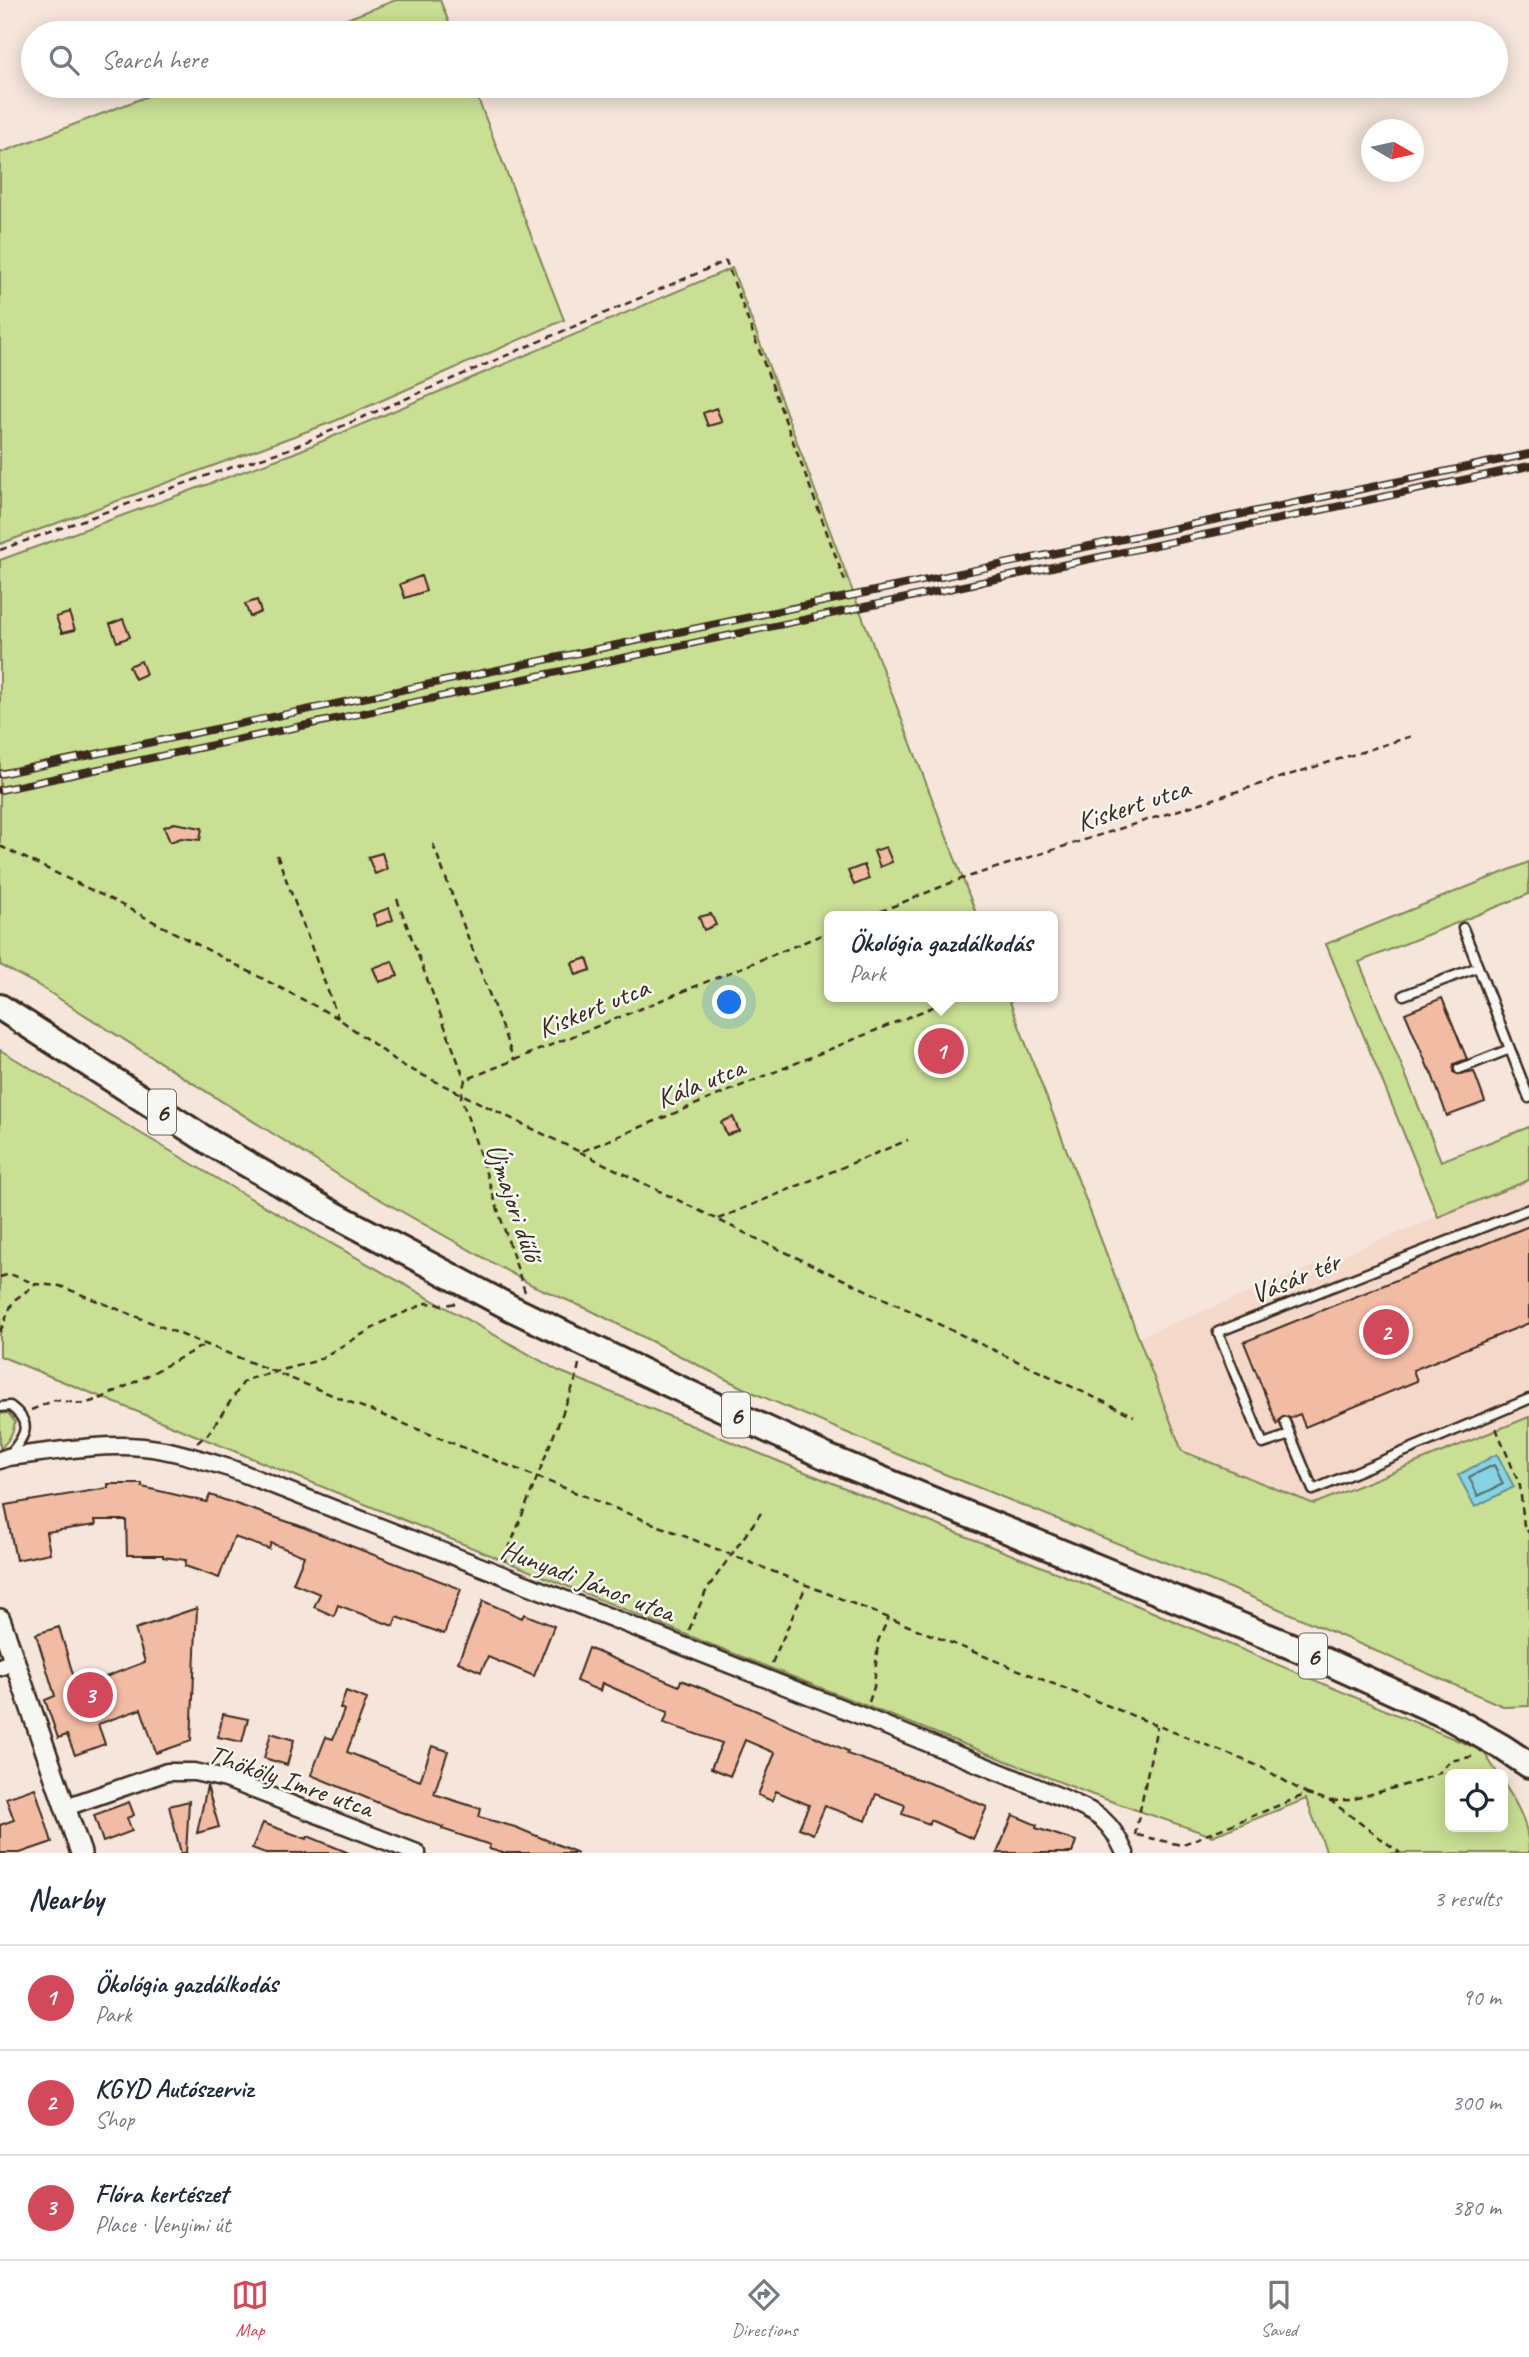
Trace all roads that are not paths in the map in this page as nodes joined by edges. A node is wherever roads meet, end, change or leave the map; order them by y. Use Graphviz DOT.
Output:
graph roads {
  1 [pos="1463,928"];
  2 [pos="1478,967"];
  3 [pos="1404,995"];
  4 [pos="0,1007"];
  5 [pos="1510,1049"];
  6 [pos="1459,1069"];
  7 [pos="1525,1077"];
  8 [pos="1529,1098"];
  9 [pos="1529,1209"];
  10 [pos="1529,1399"];
  11 [pos="0,1407"];
  12 [pos="1284,1422"];
  13 [pos="1290,1435"];
  14 [pos="4,1458"];
  15 [pos="0,1619"];
  16 [pos="7,1664"];
  17 [pos="1466,1726"];
  18 [pos="1529,1745"];
  19 [pos="1529,1765"];
  20 [pos="66,1807"];
  21 [pos="81,1853"];
  22 [pos="417,1853"];
  23 [pos="1125,1853"];
  1 -- 2 [label="lane"];
  2 -- 3 [label="lane"];
  2 -- 5 [label="lane"];
  4 -- 17 [label="main road, 6"];
  5 -- 6 [label="lane"];
  5 -- 7 [label="lane"];
  7 -- 8 [label="lane"];
  9 -- 13 [label="lane, Vásár tér"];
  10 -- 13 [label="lane"];
  11 -- 14 [label="lane"];
  12 -- 13 [label="lane"];
  14 -- 23 [label="street, Hunyadi János utca"];
  15 -- 16 [label="street"];
  16 -- 20 [label="street"];
  17 -- 18 [label="main road, 6"];
  17 -- 19 [label="main road, 6"];
  20 -- 21 [label="street"];
  20 -- 22 [label="street, Thököly Imre utca"];
}
